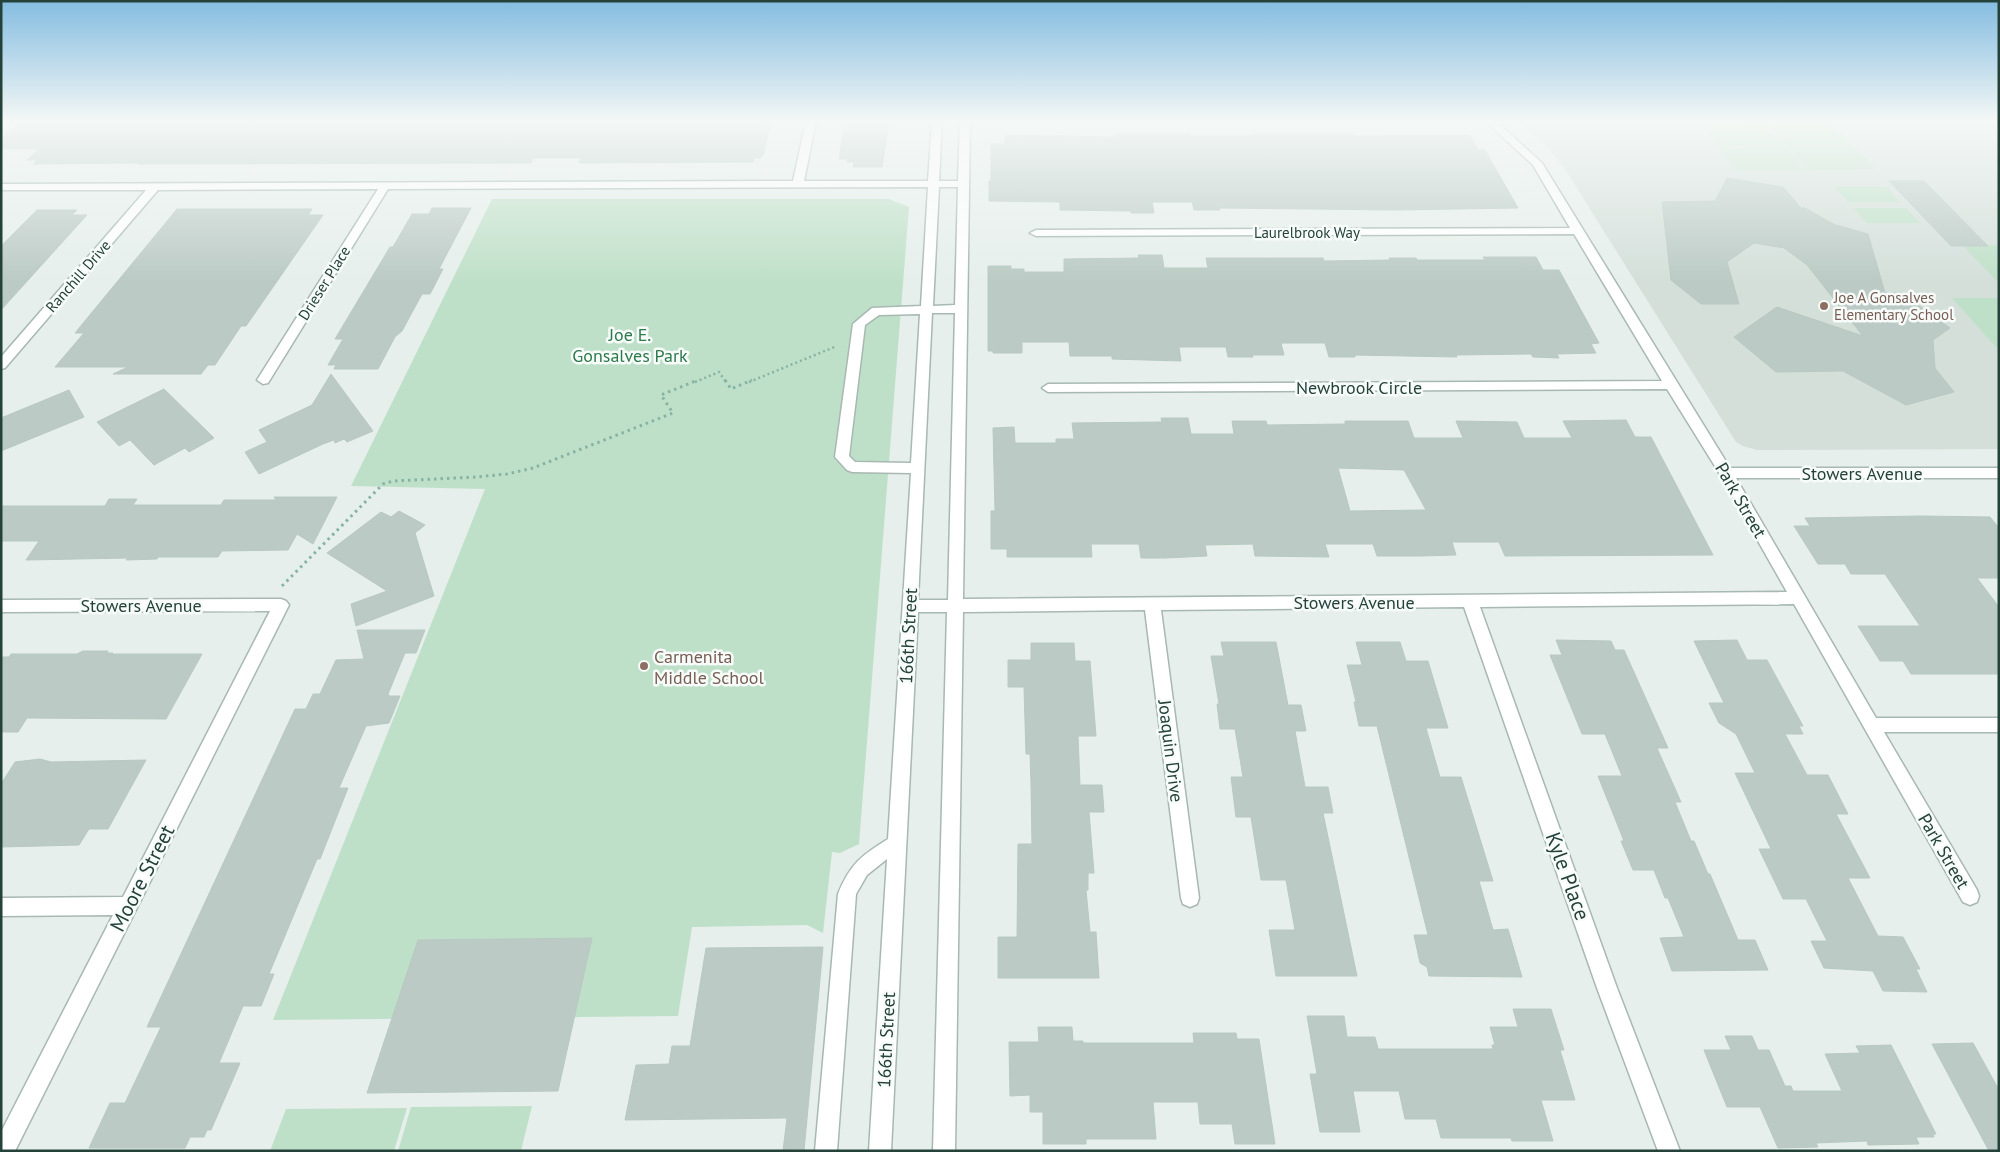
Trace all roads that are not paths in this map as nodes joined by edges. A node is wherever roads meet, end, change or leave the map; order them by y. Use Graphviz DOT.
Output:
graph roads {
  1 [pos="800,175"];
  2 [pos="934,175"];
  3 [pos="964,175"];
  4 [pos="1544,175"];
  5 [pos="798,184"];
  6 [pos="933,184"];
  7 [pos="964,184"];
  8 [pos="155,186"];
  9 [pos="385,186"];
  10 [pos="1,187"];
  11 [pos="1578,231"];
  12 [pos="1036,233"];
  13 [pos="961,309"];
  14 [pos="926,310"];
  15 [pos="1,365"];
  16 [pos="263,380"];
  17 [pos="1671,385"];
  18 [pos="1048,388"];
  19 [pos="918,468"];
  20 [pos="1726,473"];
  21 [pos="1999,473"];
  22 [pos="1798,598"];
  23 [pos="1470,601"];
  24 [pos="1152,604"];
  25 [pos="273,605"];
  26 [pos="955,605"];
  27 [pos="1,606"];
  28 [pos="910,606"];
  29 [pos="1872,725"];
  30 [pos="1999,725"];
  31 [pos="897,843"];
  32 [pos="1970,896"];
  33 [pos="1190,898"];
  34 [pos="128,906"];
  35 [pos="1,907"];
  36 [pos="3,1151"];
  37 [pos="826,1151"];
  38 [pos="880,1151"];
  39 [pos="944,1151"];
  40 [pos="1669,1151"];
  1 -- 5 [label="street"];
  2 -- 6 [label="street, 166th Street"];
  3 -- 7 [label="street"];
  4 -- 11 [label="street, Park Street"];
  5 -- 6 [label="street"];
  5 -- 9 [label="street"];
  6 -- 7 [label="street"];
  6 -- 14 [label="street, 166th Street"];
  7 -- 13 [label="street"];
  8 -- 9 [label="street"];
  8 -- 10 [label="street"];
  8 -- 15 [label="street, Ranchill Drive"];
  9 -- 16 [label="street, Drieser Place"];
  11 -- 12 [label="street, Laurelbrook Way"];
  11 -- 17 [label="street, Park Street"];
  13 -- 14 [label="street"];
  13 -- 26 [label="street"];
  14 -- 19 [label="street, 166th Street"];
  14 -- 19 [label="street"];
  17 -- 18 [label="street, Newbrook Circle"];
  17 -- 20 [label="street, Park Street"];
  19 -- 28 [label="street, 166th Street"];
  20 -- 21 [label="street, Stowers Avenue"];
  20 -- 22 [label="street, Park Street"];
  22 -- 23 [label="street, Stowers Avenue"];
  22 -- 29 [label="street, Park Street"];
  23 -- 24 [label="street, Stowers Avenue"];
  23 -- 40 [label="street, Kyle Place"];
  24 -- 26 [label="street, Stowers Avenue"];
  24 -- 33 [label="street, Joaquin Drive"];
  25 -- 27 [label="street, Stowers Avenue"];
  25 -- 34 [label="street, Moore Street"];
  26 -- 28 [label="street, Stowers Avenue"];
  26 -- 39 [label="street"];
  28 -- 31 [label="street, 166th Street"];
  29 -- 30 [label="street"];
  29 -- 32 [label="street, Park Street"];
  31 -- 37 [label="street"];
  31 -- 38 [label="street, 166th Street"];
  34 -- 35 [label="street"];
  34 -- 36 [label="street, Moore Street"];
}
